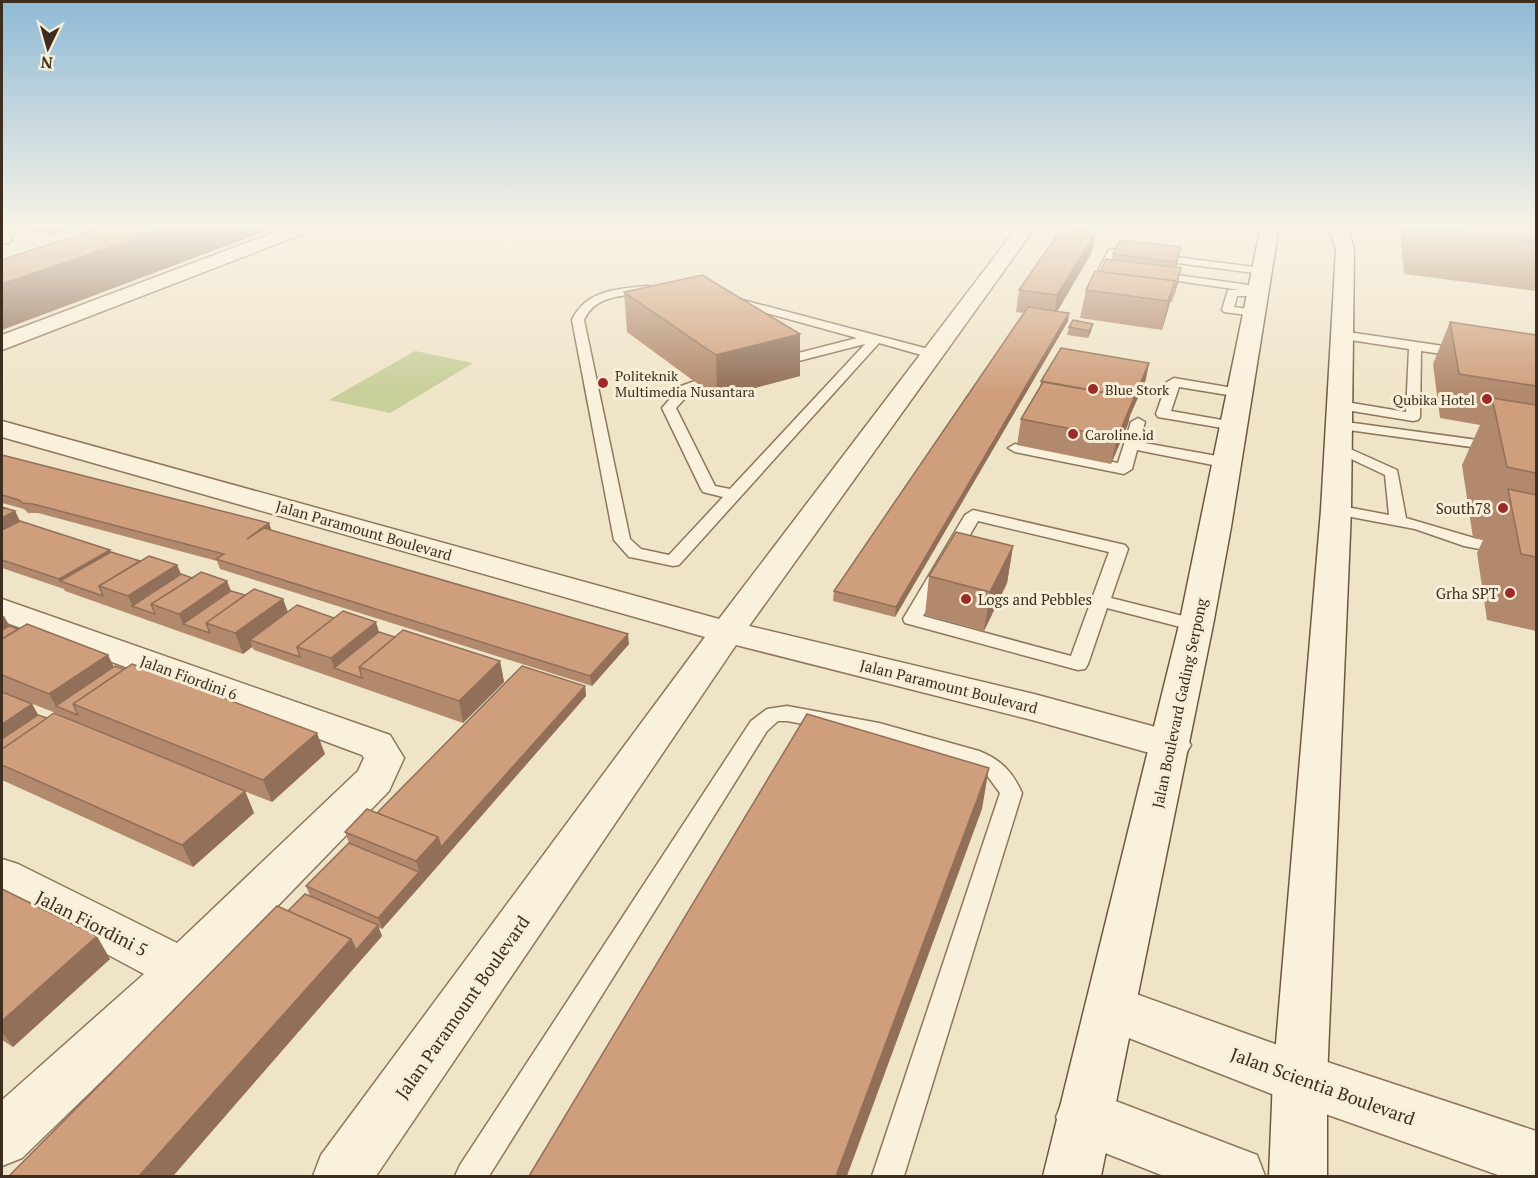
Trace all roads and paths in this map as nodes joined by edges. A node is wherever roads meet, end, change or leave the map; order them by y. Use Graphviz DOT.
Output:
graph roads {
  1 [pos="135,281"];
  2 [pos="164,281"];
  3 [pos="985,281"];
  4 [pos="1195,281"];
  5 [pos="1234,281"];
  6 [pos="1260,281"];
  7 [pos="1344,281"];
  8 [pos="665,289"];
  9 [pos="1258,292"];
  10 [pos="721,298"];
  11 [pos="1341,335"];
  12 [pos="2,336"];
  13 [pos="876,339"];
  14 [pos="2,343"];
  15 [pos="1414,346"];
  16 [pos="932,354"];
  17 [pos="1481,356"];
  18 [pos="778,362"];
  19 [pos="698,384"];
  20 [pos="1240,393"];
  21 [pos="1138,422"];
  22 [pos="1339,426"];
  23 [pos="2,429"];
  24 [pos="1231,444"];
  25 [pos="1131,445"];
  26 [pos="1015,448"];
  27 [pos="1536,452"];
  28 [pos="734,495"];
  29 [pos="1336,510"];
  30 [pos="1398,521"];
  31 [pos="1536,555"];
  32 [pos="1100,601"];
  33 [pos="2,609"];
  34 [pos="1196,625"];
  35 [pos="727,632"];
  36 [pos="1171,745"];
  37 [pos="2,877"];
  38 [pos="183,970"];
  39 [pos="1111,1008"];
  40 [pos="1300,1079"];
  41 [pos="1084,1117"];
  42 [pos="2,1138"];
  43 [pos="1536,1160"];
  44 [pos="342,1176"];
  45 [pos="471,1176"];
  46 [pos="888,1176"];
  47 [pos="1072,1176"];
  48 [pos="1236,1176"];
  49 [pos="1298,1176"];
  1 -- 12 [label="street"];
  2 -- 14 [label="street"];
  3 -- 16 [label="street"];
  4 -- 9 [label="lane"];
  5 -- 9 [label="lane"];
  6 -- 9 [label="street, Jalan Boulevard Gading Serpong"];
  7 -- 11 [label="street"];
  8 -- 28 [label="lane"];
  9 -- 20 [label="street, Jalan Boulevard Gading Serpong"];
  10 -- 13 [label="lane"];
  11 -- 15 [label="lane"];
  11 -- 22 [label="street"];
  13 -- 16 [label="lane"];
  13 -- 18 [label="lane"];
  13 -- 28 [label="lane"];
  15 -- 17 [label="lane"];
  15 -- 22 [label="lane"];
  16 -- 35 [label="street"];
  19 -- 28 [label="lane"];
  20 -- 24 [label="street, Jalan Boulevard Gading Serpong"];
  20 -- 24 [label="lane"];
  21 -- 25 [label="lane"];
  22 -- 27 [label="lane"];
  22 -- 29 [label="street"];
  22 -- 30 [label="lane"];
  23 -- 35 [label="street, Jalan Paramount Boulevard"];
  24 -- 25 [label="lane"];
  24 -- 34 [label="street, Jalan Boulevard Gading Serpong"];
  25 -- 26 [label="lane"];
  29 -- 30 [label="lane"];
  29 -- 40 [label="street"];
  30 -- 31 [label="lane"];
  32 -- 32 [label="lane"];
  32 -- 34 [label="lane"];
  33 -- 38 [label="street, Jalan Fiordini 6"];
  34 -- 36 [label="street, Jalan Boulevard Gading Serpong"];
  35 -- 36 [label="street, Jalan Paramount Boulevard"];
  35 -- 44 [label="street, Jalan Paramount Boulevard"];
  36 -- 39 [label="street, Jalan Boulevard Gading Serpong"];
  37 -- 38 [label="street, Jalan Fiordini 5"];
  38 -- 42 [label="street"];
  39 -- 40 [label="street, Jalan Scientia Boulevard"];
  39 -- 41 [label="street, Jalan Boulevard Gading Serpong"];
  40 -- 43 [label="street, Jalan Scientia Boulevard"];
  40 -- 49 [label="street"];
  41 -- 47 [label="street, Jalan Boulevard Gading Serpong"];
  41 -- 48 [label="street"];
  45 -- 46 [label="lane"];
}
